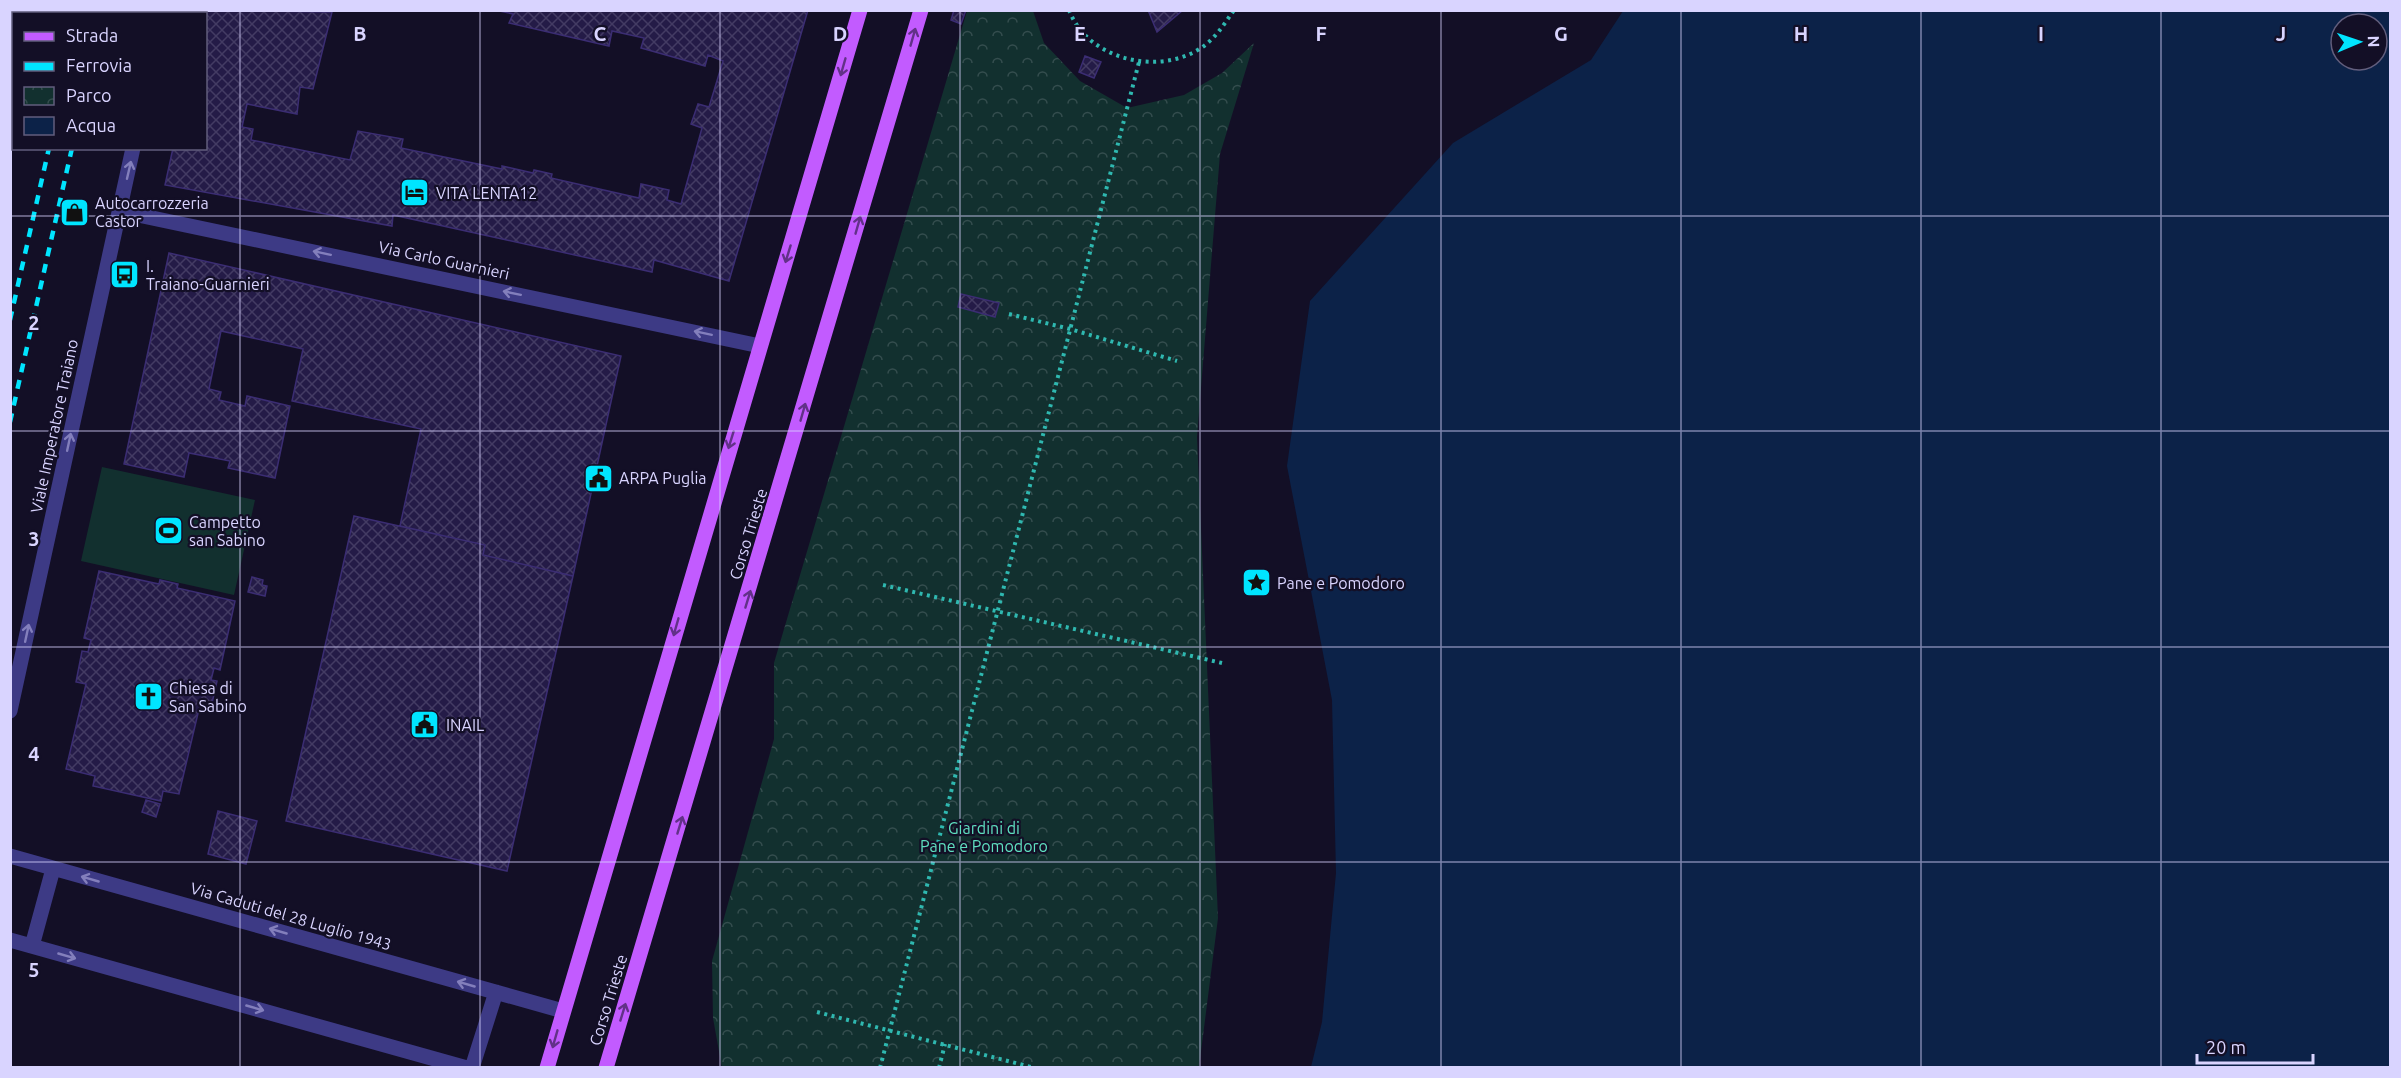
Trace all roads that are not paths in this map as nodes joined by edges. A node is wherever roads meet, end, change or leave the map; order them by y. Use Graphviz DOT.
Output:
graph roads {
  1 [pos="860,10"];
  2 [pos="921,10"];
  3 [pos="134,150"];
  4 [pos="119,211"];
  5 [pos="760,346"];
  6 [pos="10,711"];
  7 [pos="10,856"];
  8 [pos="53,868"];
  9 [pos="10,940"];
  10 [pos="32,946"];
  11 [pos="496,992"];
  12 [pos="563,1011"];
  13 [pos="470,1068"];
  14 [pos="547,1068"];
  15 [pos="606,1068"];
  1 -- 5 [label="main road, one-way"];
  15 -- 2 [label="main road, Corso Trieste, one-way"];
  4 -- 3 [label="street, Viale Imperatore Traiano, one-way"];
  5 -- 4 [label="street, Via Carlo Guarnieri, one-way"];
  6 -- 4 [label="street, Viale Imperatore Traiano, one-way"];
  5 -- 12 [label="main road, one-way"];
  7 -- 8 [label="street, Via Caduti del 28 Luglio 1943"];
  8 -- 10 [label="street"];
  11 -- 8 [label="street, Via Caduti del 28 Luglio 1943, one-way"];
  9 -- 10 [label="street"];
  10 -- 13 [label="street, one-way"];
  11 -- 12 [label="street, Via Caduti del 28 Luglio 1943"];
  11 -- 13 [label="street"];
  12 -- 14 [label="main road, one-way"];
}
